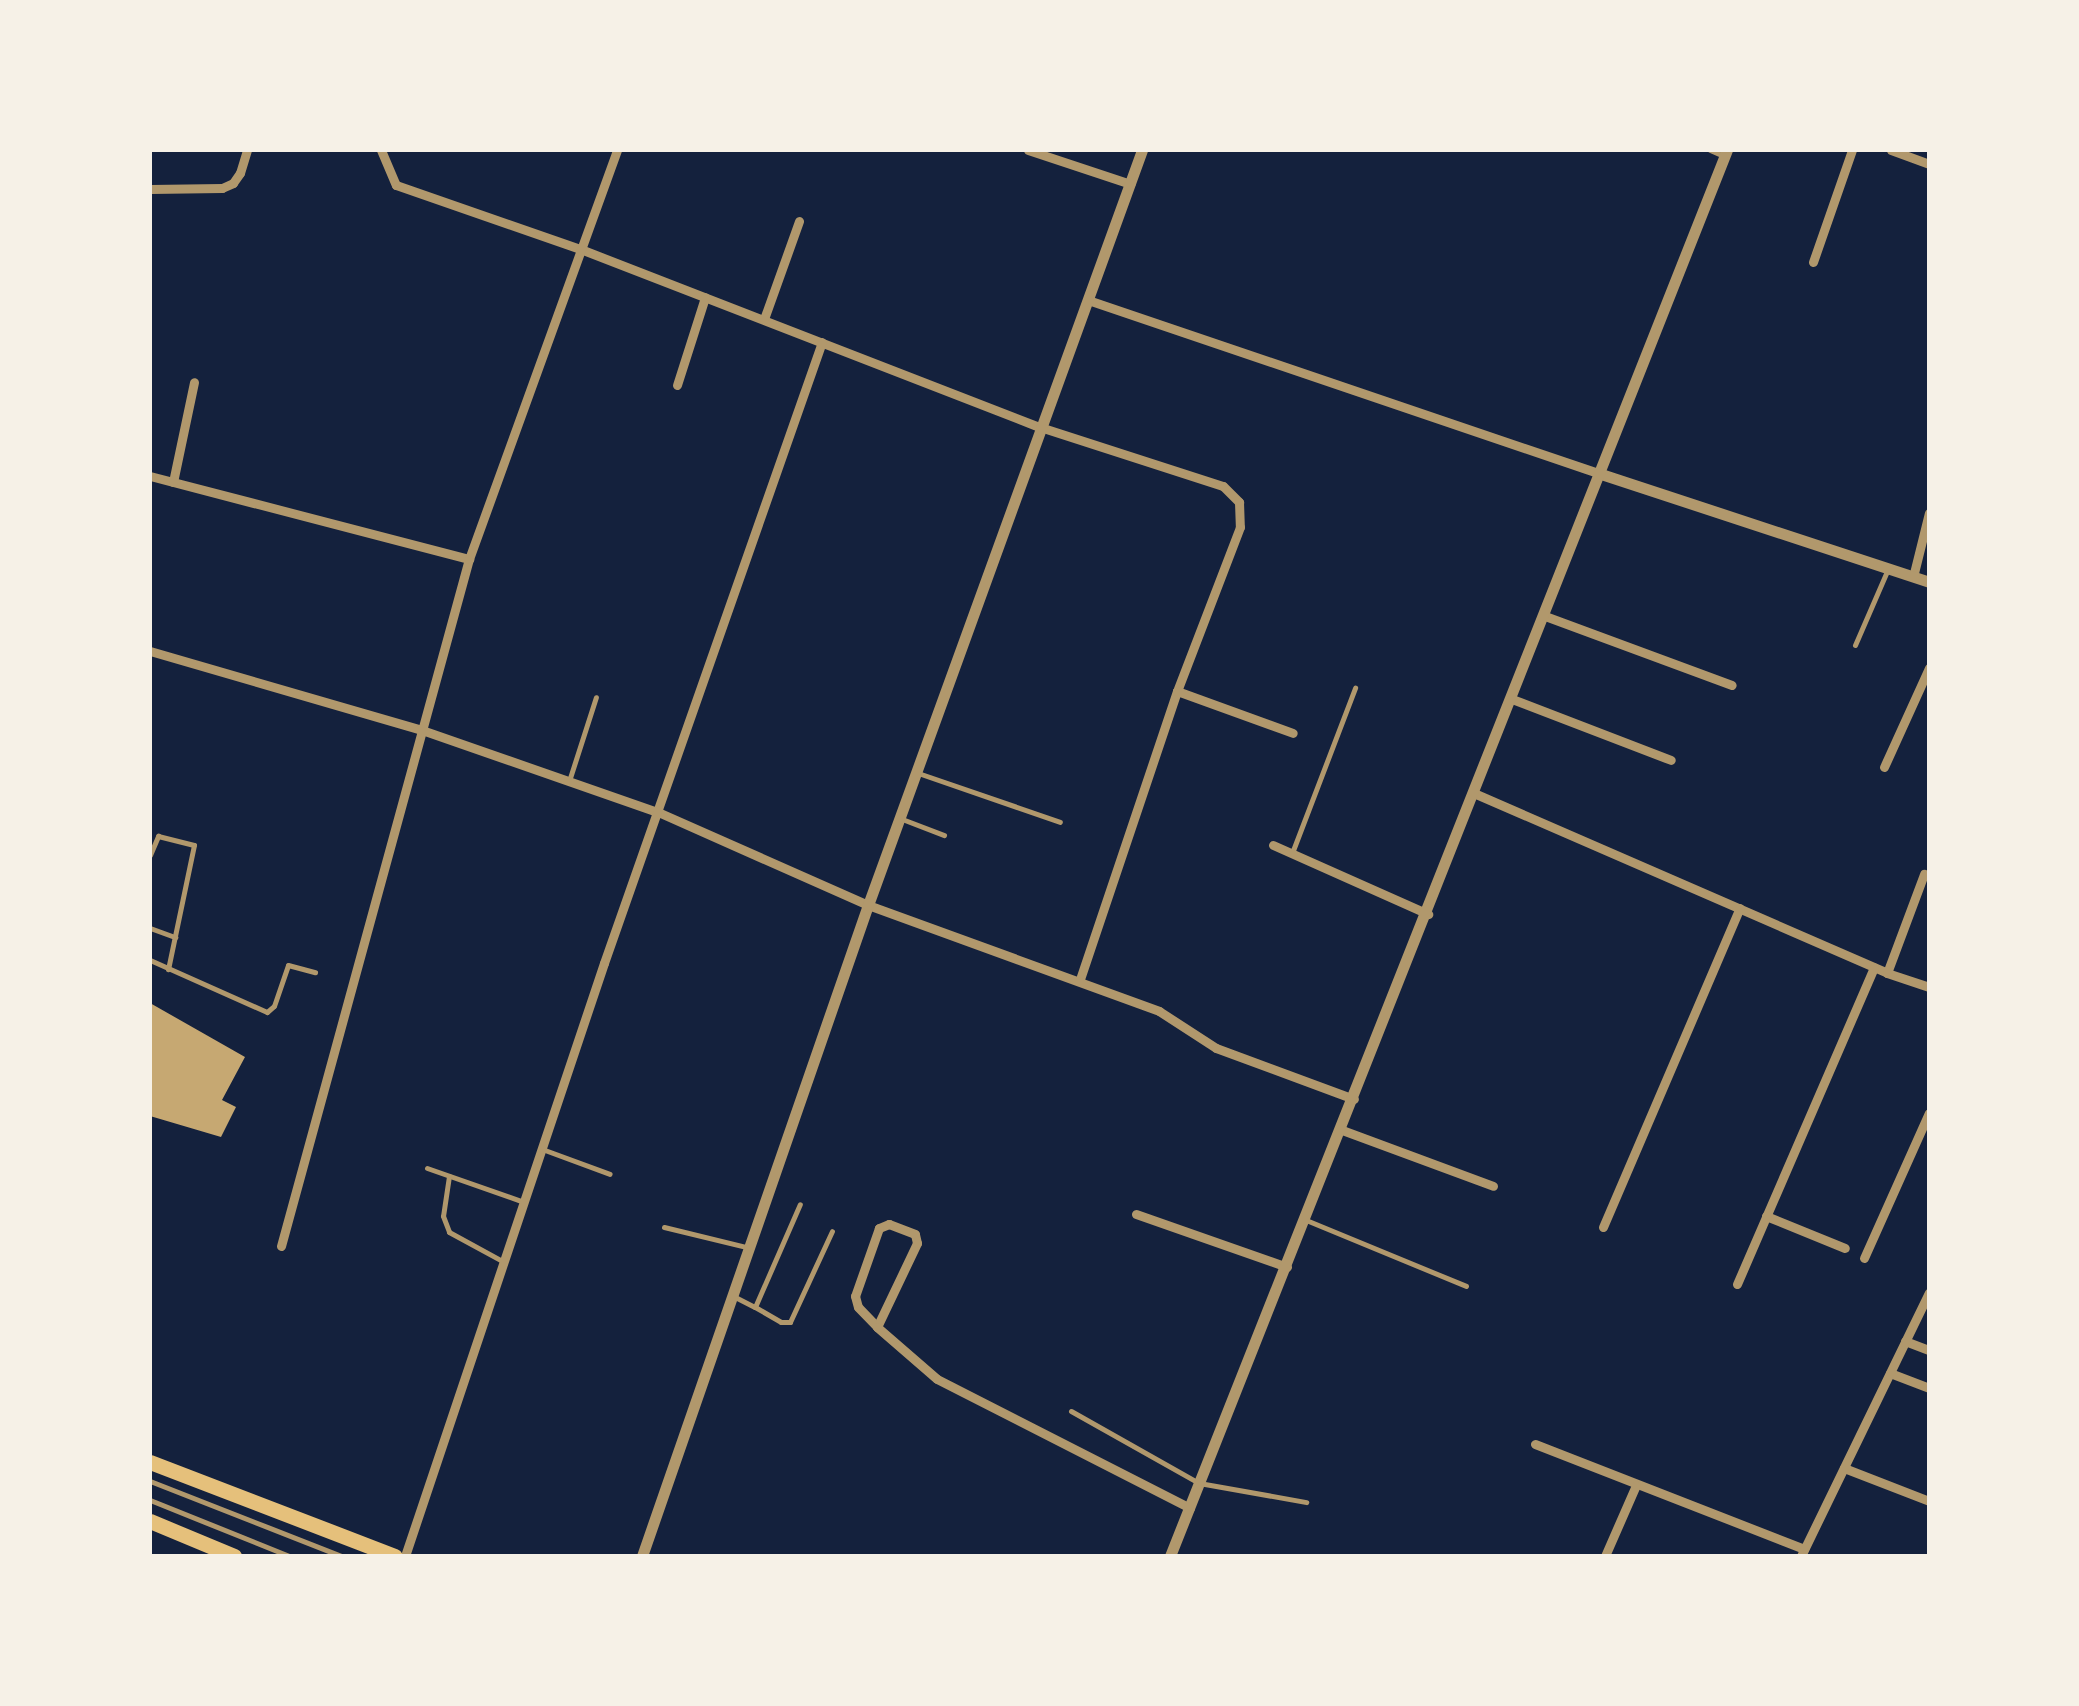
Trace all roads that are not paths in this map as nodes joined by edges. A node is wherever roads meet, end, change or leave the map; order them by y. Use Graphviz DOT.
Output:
graph roads {
  1 [pos="247,150"];
  2 [pos="381,150"];
  3 [pos="617,150"];
  4 [pos="1028,150"];
  5 [pos="1142,150"];
  6 [pos="1710,150"];
  7 [pos="1852,150"];
  8 [pos="1890,150"];
  9 [pos="1726,153"];
  10 [pos="1929,164"];
  11 [pos="1131,184"];
  12 [pos="150,190"];
  13 [pos="799,221"];
  14 [pos="583,250"];
  15 [pos="1813,262"];
  16 [pos="705,297"];
  17 [pos="1088,300"];
  18 [pos="764,319"];
  19 [pos="822,342"];
  20 [pos="194,382"];
  21 [pos="677,386"];
  22 [pos="1040,427"];
  23 [pos="1601,474"];
  24 [pos="150,476"];
  25 [pos="173,482"];
  26 [pos="1929,513"];
  27 [pos="469,560"];
  28 [pos="1888,568"];
  29 [pos="1913,576"];
  30 [pos="1929,582"];
  31 [pos="1544,616"];
  32 [pos="1854,645"];
  33 [pos="150,652"];
  34 [pos="1929,668"];
  35 [pos="1732,684"];
  36 [pos="1355,688"];
  37 [pos="1177,690"];
  38 [pos="596,698"];
  39 [pos="1512,699"];
  40 [pos="419,729"];
  41 [pos="1293,733"];
  42 [pos="1672,760"];
  43 [pos="1884,767"];
  44 [pos="916,772"];
  45 [pos="569,781"];
  46 [pos="1476,794"];
  47 [pos="658,812"];
  48 [pos="900,818"];
  49 [pos="1060,822"];
  50 [pos="944,836"];
  51 [pos="1273,845"];
  52 [pos="1292,853"];
  53 [pos="150,855"];
  54 [pos="1924,874"];
  55 [pos="868,905"];
  56 [pos="1740,908"];
  57 [pos="1428,914"];
  58 [pos="150,928"];
  59 [pos="175,936"];
  60 [pos="150,960"];
  61 [pos="1874,966"];
  62 [pos="168,969"];
  63 [pos="315,972"];
  64 [pos="1887,974"];
  65 [pos="1080,979"];
  66 [pos="1929,987"];
  67 [pos="1355,1100"];
  68 [pos="1929,1112"];
  69 [pos="1342,1130"];
  70 [pos="542,1149"];
  71 [pos="427,1168"];
  72 [pos="610,1174"];
  73 [pos="448,1176"];
  74 [pos="1493,1186"];
  75 [pos="524,1202"];
  76 [pos="800,1204"];
  77 [pos="1136,1214"];
  78 [pos="1766,1216"];
  79 [pos="1306,1220"];
  80 [pos="664,1227"];
  81 [pos="1603,1227"];
  82 [pos="832,1231"];
  83 [pos="280,1246"];
  84 [pos="749,1248"];
  85 [pos="1845,1248"];
  86 [pos="1864,1258"];
  87 [pos="504,1262"];
  88 [pos="1287,1267"];
  89 [pos="1736,1284"];
  90 [pos="1466,1286"];
  91 [pos="1929,1292"];
  92 [pos="732,1296"];
  93 [pos="755,1307"];
  94 [pos="877,1327"];
  95 [pos="1905,1342"];
  96 [pos="1929,1350"];
  97 [pos="1890,1373"];
  98 [pos="1929,1388"];
  99 [pos="1071,1411"];
  100 [pos="1535,1444"];
  101 [pos="150,1462"];
  102 [pos="1844,1468"];
  103 [pos="150,1480"];
  104 [pos="1199,1483"];
  105 [pos="1636,1486"];
  106 [pos="150,1500"];
  107 [pos="1929,1501"];
  108 [pos="1306,1502"];
  109 [pos="1190,1508"];
  110 [pos="150,1521"];
  111 [pos="201,1550"];
  112 [pos="1803,1553"];
  113 [pos="234,1556"];
  114 [pos="289,1556"];
  115 [pos="341,1556"];
  116 [pos="395,1556"];
  117 [pos="405,1556"];
  118 [pos="642,1556"];
  119 [pos="1170,1556"];
  120 [pos="1605,1556"];
  1 -- 12 [label="street"];
  2 -- 14 [label="street"];
  3 -- 14 [label="street"];
  4 -- 11 [label="street"];
  5 -- 11 [label="street"];
  6 -- 9 [label="lane"];
  7 -- 15 [label="street"];
  8 -- 10 [label="street"];
  9 -- 23 [label="street"];
  11 -- 17 [label="street"];
  13 -- 18 [label="street"];
  14 -- 16 [label="street"];
  14 -- 27 [label="street"];
  16 -- 18 [label="street"];
  16 -- 21 [label="street"];
  17 -- 22 [label="street"];
  17 -- 23 [label="street"];
  18 -- 19 [label="street"];
  19 -- 22 [label="street"];
  19 -- 47 [label="street"];
  20 -- 25 [label="street"];
  22 -- 37 [label="street"];
  22 -- 44 [label="street"];
  23 -- 28 [label="street"];
  23 -- 31 [label="street"];
  24 -- 25 [label="street"];
  25 -- 27 [label="street"];
  26 -- 29 [label="street"];
  27 -- 40 [label="street"];
  28 -- 29 [label="street"];
  28 -- 32 [label="lane"];
  29 -- 30 [label="street"];
  31 -- 35 [label="street"];
  31 -- 39 [label="street"];
  33 -- 40 [label="street"];
  34 -- 43 [label="street"];
  36 -- 52 [label="lane"];
  37 -- 41 [label="street"];
  37 -- 65 [label="street"];
  38 -- 45 [label="lane"];
  39 -- 42 [label="street"];
  39 -- 46 [label="street"];
  40 -- 45 [label="street"];
  40 -- 83 [label="street"];
  44 -- 48 [label="street"];
  44 -- 49 [label="lane"];
  45 -- 47 [label="street"];
  46 -- 56 [label="street"];
  46 -- 57 [label="street"];
  47 -- 55 [label="street"];
  47 -- 70 [label="street"];
  48 -- 50 [label="lane"];
  48 -- 55 [label="street"];
  51 -- 52 [label="street"];
  52 -- 57 [label="street"];
  53 -- 59 [label="lane"];
  54 -- 64 [label="street"];
  55 -- 65 [label="street"];
  55 -- 84 [label="street"];
  56 -- 61 [label="street"];
  56 -- 81 [label="street"];
  57 -- 67 [label="street"];
  58 -- 59 [label="lane"];
  59 -- 62 [label="lane"];
  60 -- 62 [label="lane"];
  61 -- 64 [label="street"];
  61 -- 78 [label="street"];
  62 -- 63 [label="lane"];
  64 -- 66 [label="street"];
  65 -- 67 [label="street"];
  67 -- 69 [label="street"];
  68 -- 86 [label="street"];
  69 -- 74 [label="street"];
  69 -- 79 [label="street"];
  70 -- 72 [label="lane"];
  70 -- 75 [label="street"];
  71 -- 73 [label="lane"];
  73 -- 75 [label="lane"];
  73 -- 87 [label="lane"];
  75 -- 87 [label="street"];
  76 -- 93 [label="lane"];
  77 -- 88 [label="street"];
  78 -- 85 [label="street"];
  78 -- 89 [label="street"];
  79 -- 88 [label="street"];
  79 -- 90 [label="lane"];
  80 -- 84 [label="lane"];
  82 -- 93 [label="lane"];
  84 -- 92 [label="street"];
  87 -- 117 [label="street"];
  88 -- 104 [label="street"];
  91 -- 95 [label="street"];
  92 -- 93 [label="lane"];
  92 -- 118 [label="street"];
  94 -- 94 [label="street"];
  94 -- 109 [label="street"];
  95 -- 96 [label="street"];
  95 -- 97 [label="street"];
  97 -- 98 [label="street"];
  97 -- 102 [label="street"];
  99 -- 104 [label="lane"];
  100 -- 105 [label="street"];
  101 -- 116 [label="main road"];
  102 -- 107 [label="street"];
  102 -- 112 [label="street"];
  103 -- 115 [label="lane"];
  104 -- 108 [label="lane"];
  104 -- 109 [label="street"];
  105 -- 112 [label="street"];
  105 -- 120 [label="street"];
  106 -- 114 [label="lane"];
  109 -- 119 [label="street"];
  110 -- 111 [label="main road"];
  111 -- 113 [label="main road"];
}
